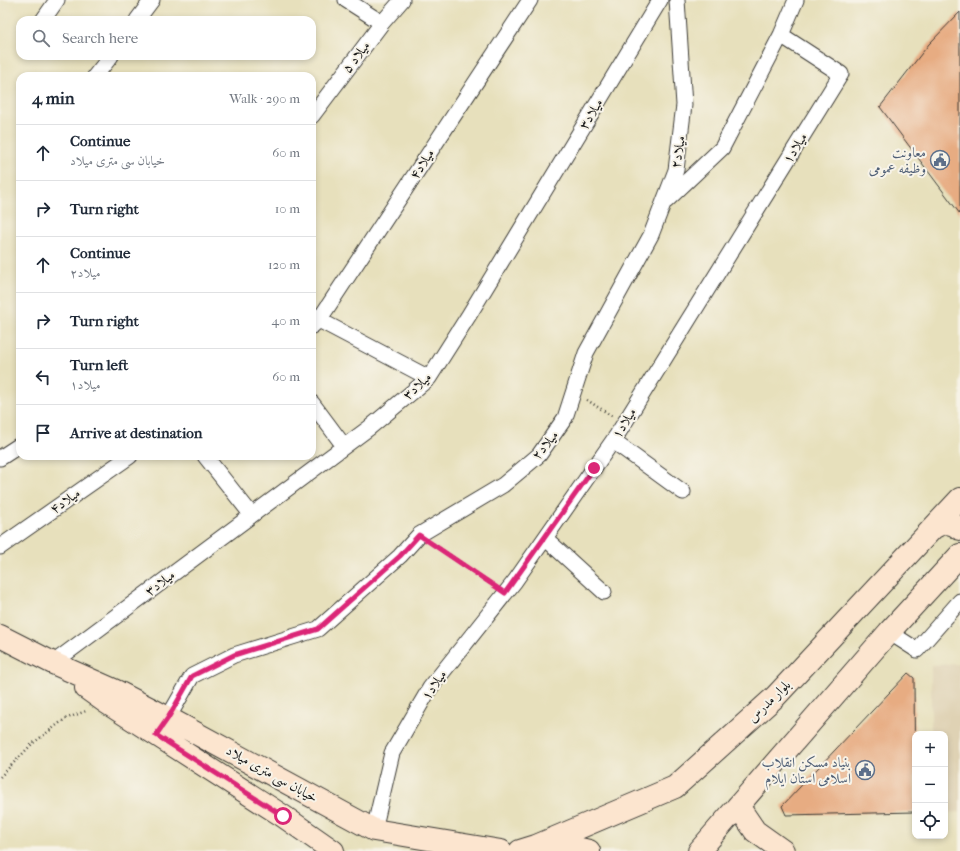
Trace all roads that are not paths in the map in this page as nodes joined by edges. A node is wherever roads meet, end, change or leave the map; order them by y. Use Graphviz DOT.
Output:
graph roads {
  1 [pos="57,0"];
  2 [pos="152,0"];
  3 [pos="346,0"];
  4 [pos="402,0"];
  5 [pos="530,0"];
  6 [pos="660,0"];
  7 [pos="676,0"];
  8 [pos="796,0"];
  9 [pos="46,16"];
  10 [pos="140,16"];
  11 [pos="382,23"];
  12 [pos="781,35"];
  13 [pos="108,60"];
  14 [pos="98,72"];
  15 [pos="316,111"];
  16 [pos="663,204"];
  17 [pos="316,317"];
  18 [pos="316,321"];
  19 [pos="428,378"];
  20 [pos="316,408"];
  21 [pos="613,441"];
  22 [pos="344,446"];
  23 [pos="16,448"];
  24 [pos="0,458"];
  25 [pos="124,460"];
  26 [pos="208,460"];
  27 [pos="683,492"];
  28 [pos="960,499"];
  29 [pos="252,514"];
  30 [pos="933,528"];
  31 [pos="960,528"];
  32 [pos="545,538"];
  33 [pos="0,547"];
  34 [pos="960,555"];
  35 [pos="604,592"];
  36 [pos="960,601"];
  37 [pos="888,632"];
  38 [pos="0,636"];
  39 [pos="53,663"];
  40 [pos="162,726"];
  41 [pos="738,806"];
  42 [pos="374,830"];
  43 [pos="528,848"];
  44 [pos="333,851"];
  45 [pos="501,851"];
  46 [pos="589,851"];
  47 [pos="700,851"];
  48 [pos="783,851"];
  1 -- 9 [label="street"];
  2 -- 10 [label="street"];
  3 -- 11 [label="street"];
  4 -- 11 [label="street, میلاد ۵"];
  5 -- 17 [label="street, میلاد۴"];
  6 -- 19 [label="street, میلاد۳"];
  7 -- 16 [label="street, میلاد۲"];
  8 -- 12 [label="street"];
  11 -- 15 [label="street, میلاد ۵"];
  12 -- 16 [label="street"];
  12 -- 21 [label="street, میلاد۱"];
  13 -- 14 [label="street"];
  16 -- 40 [label="street, میلاد۲"];
  18 -- 19 [label="street"];
  19 -- 22 [label="street, میلاد۳"];
  20 -- 22 [label="street"];
  21 -- 27 [label="street"];
  21 -- 32 [label="street, میلاد۱"];
  22 -- 29 [label="street, میلاد۳"];
  23 -- 24 [label="street"];
  25 -- 33 [label="street, میلاد۴"];
  26 -- 29 [label="street"];
  28 -- 30 [label="main road, بلوار مدرس"];
  29 -- 39 [label="street, میلاد۳"];
  30 -- 31 [label="main road"];
  30 -- 43 [label="main road, بلوار مدرس"];
  32 -- 35 [label="street"];
  32 -- 42 [label="street, میلاد۱"];
  34 -- 37 [label="main road"];
  36 -- 37 [label="street"];
  37 -- 41 [label="main road"];
  38 -- 39 [label="main road, خیابان سی متری میلاد"];
  39 -- 40 [label="main road, خیابان سی متری میلاد"];
  39 -- 40 [label="main road, خیابان سی متری میلاد"];
  40 -- 42 [label="main road, خیابان سی متری میلاد"];
  40 -- 44 [label="main road, خیابان سی متری میلاد"];
  41 -- 47 [label="main road"];
  41 -- 48 [label="main road"];
  42 -- 45 [label="main road, خیابان سی متری میلاد"];
  43 -- 46 [label="main road"];
}
